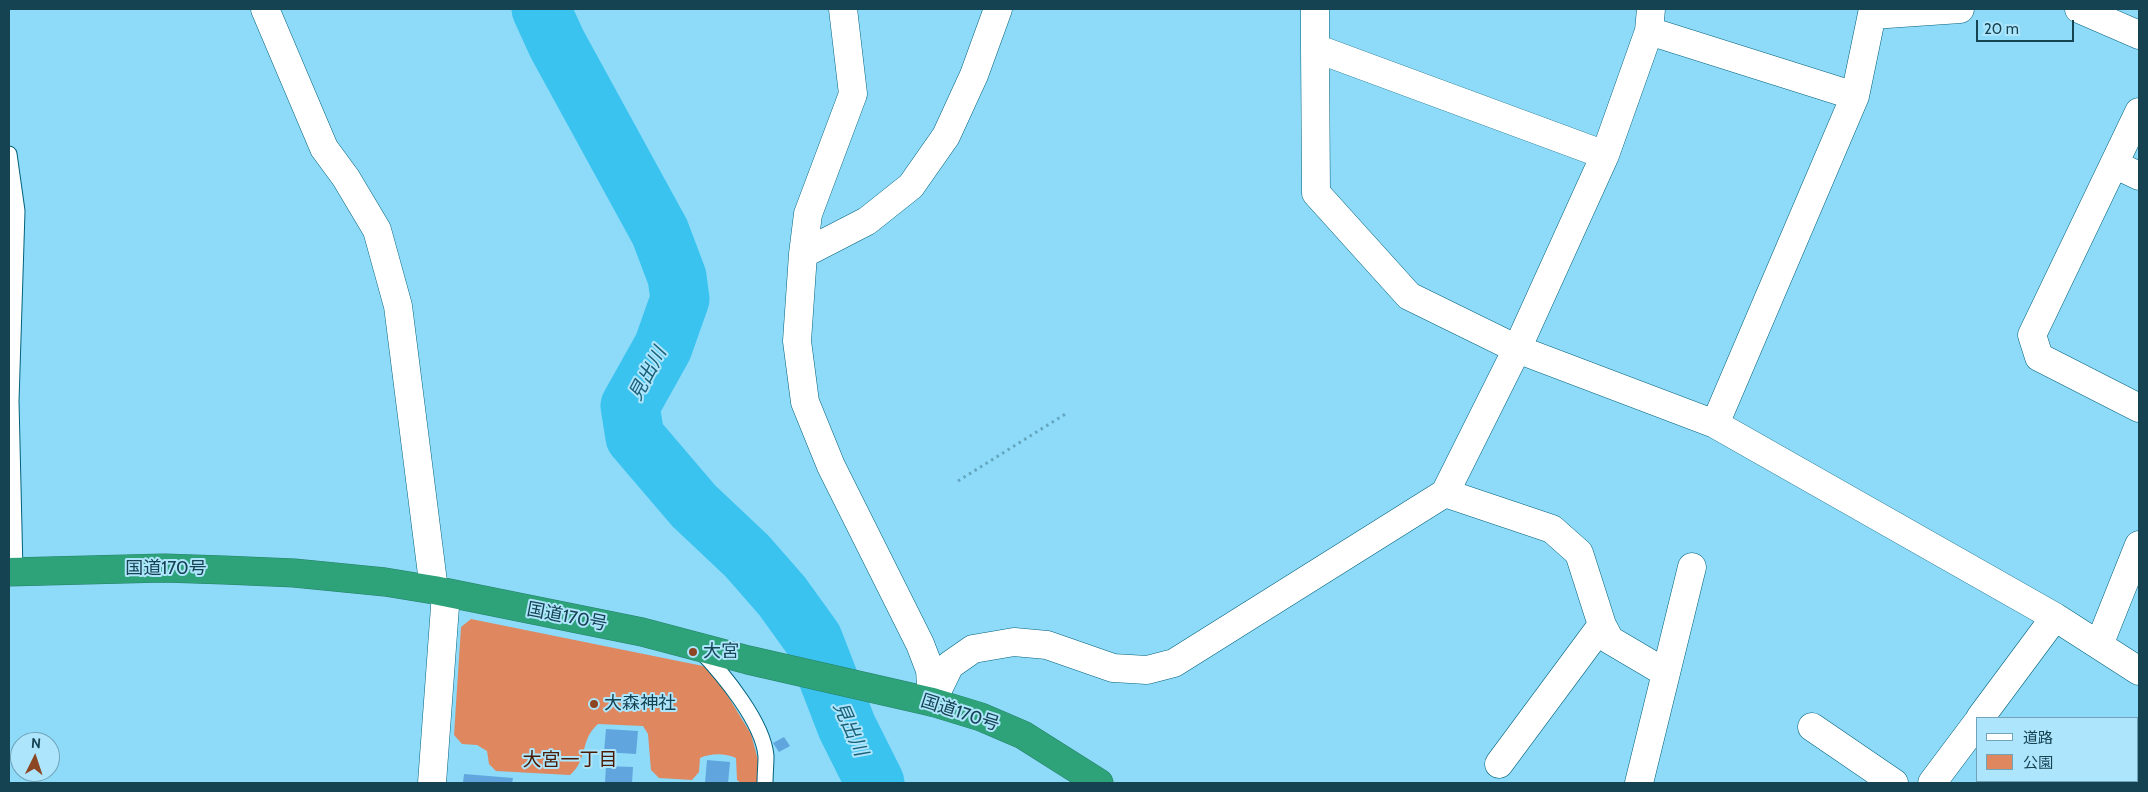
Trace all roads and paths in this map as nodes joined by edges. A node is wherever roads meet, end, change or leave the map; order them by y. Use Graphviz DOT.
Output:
graph roads {
  1 [pos="265,9"];
  2 [pos="843,9"];
  3 [pos="998,9"];
  4 [pos="1315,9"];
  5 [pos="1960,9"];
  6 [pos="2079,9"];
  7 [pos="1873,12"];
  8 [pos="1650,20"];
  9 [pos="2139,35"];
  10 [pos="1315,48"];
  11 [pos="1855,96"];
  12 [pos="2139,112"];
  13 [pos="9,154"];
  14 [pos="1605,155"];
  15 [pos="2114,164"];
  16 [pos="2139,176"];
  17 [pos="803,254"];
  18 [pos="1517,349"];
  19 [pos="2139,408"];
  20 [pos="1067,413"];
  21 [pos="1715,424"];
  22 [pos="958,481"];
  23 [pos="1445,493"];
  24 [pos="2139,545"];
  25 [pos="1692,567"];
  26 [pos="12,572"];
  27 [pos="440,591"];
  28 [pos="2055,616"];
  29 [pos="1602,625"];
  30 [pos="696,645"];
  31 [pos="2099,645"];
  32 [pos="2139,671"];
  33 [pos="1666,673"];
  34 [pos="932,702"];
  35 [pos="1981,717"];
  36 [pos="1976,724"];
  37 [pos="1812,727"];
  38 [pos="1499,764"];
  39 [pos="432,783"];
  40 [pos="764,783"];
  41 [pos="1099,783"];
  42 [pos="1639,783"];
  43 [pos="1894,783"];
  44 [pos="1932,783"];
  1 -- 27 [label="street"];
  2 -- 17 [label="street"];
  3 -- 17 [label="street"];
  4 -- 10 [label="street"];
  5 -- 7 [label="street"];
  6 -- 9 [label="street"];
  7 -- 11 [label="street"];
  8 -- 11 [label="street"];
  8 -- 14 [label="street"];
  10 -- 14 [label="street"];
  10 -- 18 [label="street"];
  11 -- 21 [label="street"];
  12 -- 15 [label="street"];
  13 -- 26 [label="lane"];
  14 -- 18 [label="street"];
  15 -- 16 [label="street"];
  15 -- 19 [label="street"];
  17 -- 34 [label="street"];
  18 -- 21 [label="street"];
  18 -- 23 [label="street"];
  20 -- 22 [label="path"];
  21 -- 28 [label="street"];
  23 -- 29 [label="street"];
  23 -- 34 [label="street"];
  24 -- 31 [label="street"];
  25 -- 33 [label="street"];
  26 -- 27 [label="highway, 国道170号"];
  27 -- 30 [label="highway, 国道170号"];
  27 -- 39 [label="street"];
  28 -- 31 [label="street"];
  28 -- 35 [label="street"];
  29 -- 33 [label="street"];
  29 -- 38 [label="street"];
  30 -- 34 [label="highway, 国道170号"];
  30 -- 40 [label="lane"];
  31 -- 32 [label="street"];
  33 -- 42 [label="street"];
  34 -- 41 [label="highway, 国道170号"];
  36 -- 44 [label="street"];
  37 -- 43 [label="street"];
}
